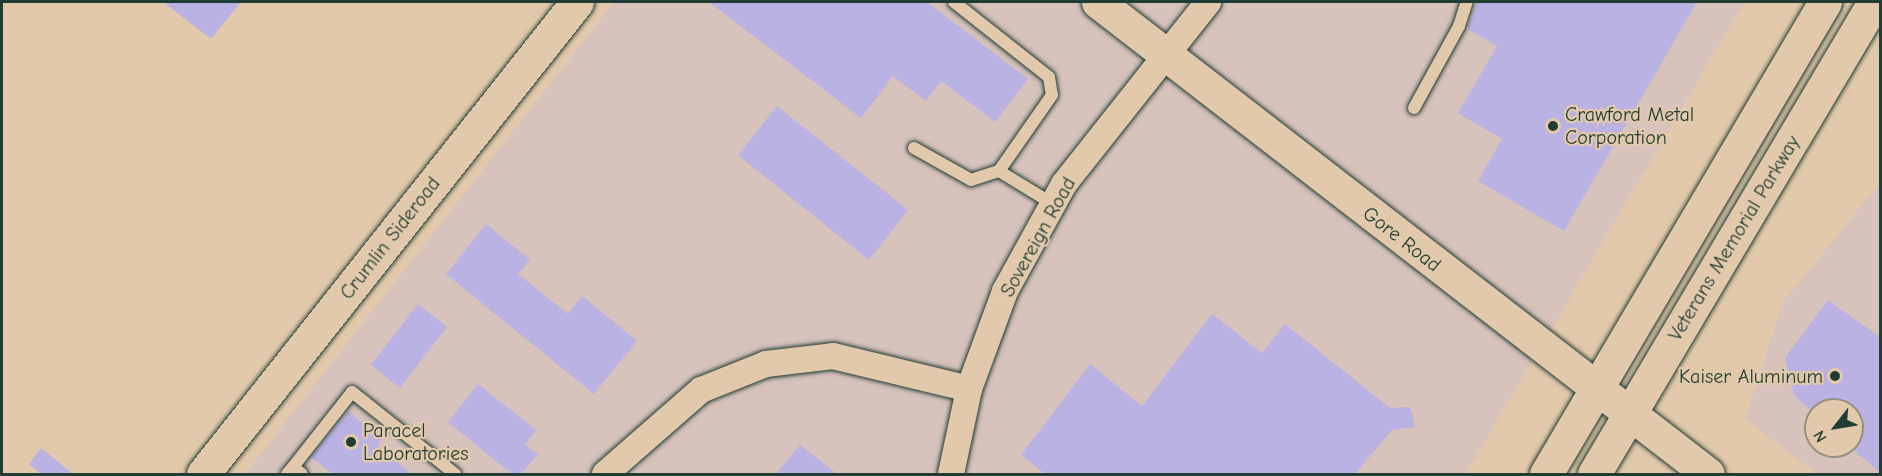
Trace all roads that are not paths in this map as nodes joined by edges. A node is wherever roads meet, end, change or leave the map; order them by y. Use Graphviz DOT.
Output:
graph roads {
  1 [pos="577,2"];
  2 [pos="954,2"];
  3 [pos="1098,2"];
  4 [pos="1208,2"];
  5 [pos="1467,2"];
  6 [pos="1825,2"];
  7 [pos="1874,2"];
  8 [pos="1167,55"];
  9 [pos="1414,108"];
  10 [pos="914,148"];
  11 [pos="999,171"];
  12 [pos="1053,204"];
  13 [pos="969,389"];
  14 [pos="1596,390"];
  15 [pos="1630,415"];
  16 [pos="294,472"];
  17 [pos="203,474"];
  18 [pos="455,474"];
  19 [pos="605,474"];
  20 [pos="951,474"];
  21 [pos="1546,474"];
  22 [pos="1594,474"];
  23 [pos="1708,474"];
  1 -- 17 [label="main road, Crumlin Sideroad"];
  2 -- 11 [label="lane"];
  3 -- 8 [label="main road, Gore Road"];
  4 -- 8 [label="street, Sovereign Road"];
  5 -- 9 [label="lane"];
  6 -- 14 [label="main road, Veterans Memorial Parkway"];
  7 -- 15 [label="main road, Veterans Memorial Parkway"];
  8 -- 12 [label="street, Sovereign Road"];
  8 -- 14 [label="main road, Gore Road"];
  10 -- 11 [label="lane"];
  11 -- 12 [label="lane"];
  12 -- 13 [label="street, Sovereign Road"];
  13 -- 19 [label="street"];
  13 -- 20 [label="street, Sovereign Road"];
  14 -- 15 [label="main road, Gore Road"];
  14 -- 21 [label="main road, Veterans Memorial Parkway"];
  15 -- 22 [label="main road, Veterans Memorial Parkway"];
  15 -- 23 [label="main road, Gore Road"];
  16 -- 18 [label="lane"];
}
